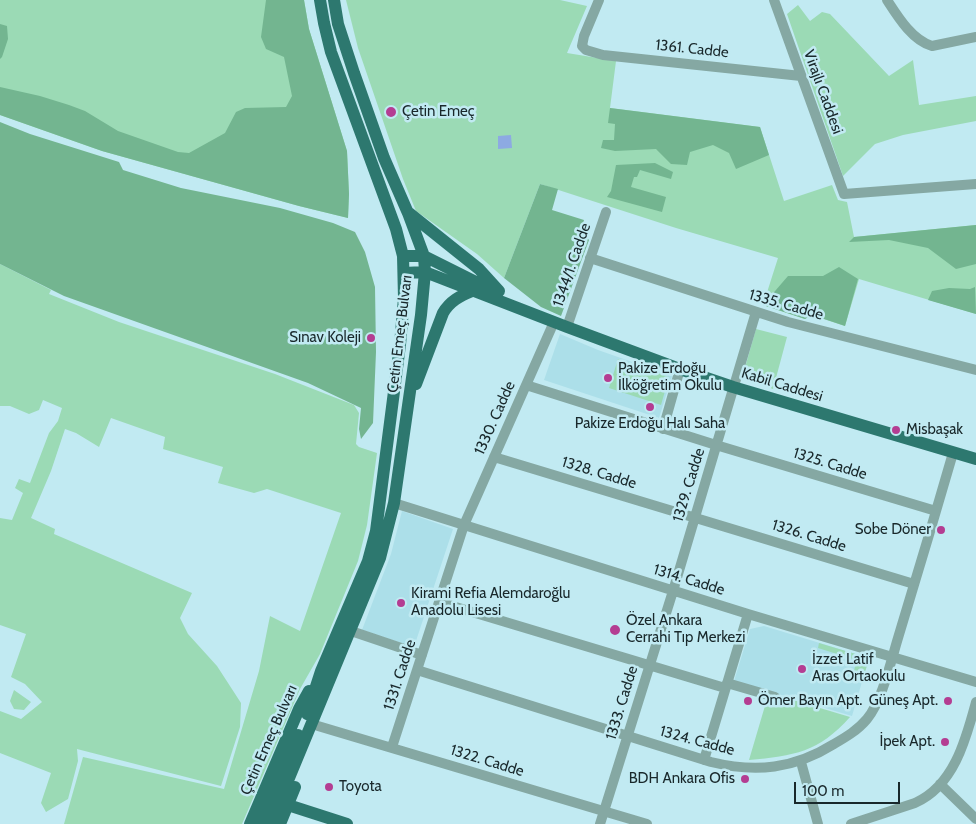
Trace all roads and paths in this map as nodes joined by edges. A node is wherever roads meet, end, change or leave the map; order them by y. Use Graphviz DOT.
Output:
graph roads {
  1 [pos="320,0"];
  2 [pos="334,0"];
  3 [pos="599,0"];
  4 [pos="774,0"];
  5 [pos="887,0"];
  6 [pos="976,37"];
  7 [pos="801,76"];
  8 [pos="976,184"];
  9 [pos="606,212"];
  10 [pos="408,213"];
  11 [pos="403,256"];
  12 [pos="424,256"];
  13 [pos="590,258"];
  14 [pos="425,272"];
  15 [pos="404,273"];
  16 [pos="472,291"];
  17 [pos="504,297"];
  18 [pos="756,312"];
  19 [pos="554,322"];
  20 [pos="567,328"];
  21 [pos="680,369"];
  22 [pos="976,370"];
  23 [pos="526,385"];
  24 [pos="733,387"];
  25 [pos="406,410"];
  26 [pos="663,428"];
  27 [pos="716,445"];
  28 [pos="953,453"];
  29 [pos="494,457"];
  30 [pos="976,459"];
  31 [pos="394,503"];
  32 [pos="936,511"];
  33 [pos="695,517"];
  34 [pos="464,525"];
  35 [pos="914,584"];
  36 [pos="673,591"];
  37 [pos="439,602"];
  38 [pos="748,614"];
  39 [pos="351,631"];
  40 [pos="422,656"];
  41 [pos="892,657"];
  42 [pos="649,666"];
  43 [pos="417,670"];
  44 [pos="326,673"];
  45 [pos="976,682"];
  46 [pos="726,686"];
  47 [pos="775,697"];
  48 [pos="976,702"];
  49 [pos="318,726"];
  50 [pos="627,737"];
  51 [pos="392,748"];
  52 [pos="704,760"];
  53 [pos="800,762"];
  54 [pos="940,784"];
  55 [pos="288,805"];
  56 [pos="604,812"];
  57 [pos="976,819"];
  58 [pos="250,824"];
  59 [pos="259,824"];
  60 [pos="270,824"];
  61 [pos="280,824"];
  62 [pos="347,824"];
  63 [pos="600,824"];
  64 [pos="647,824"];
  65 [pos="818,824"];
  66 [pos="851,824"];
  1 -- 11 [label="main road, Çetin Emeç Bulvarı"];
  2 -- 10 [label="main road, Çetin Emeç Bulvarı"];
  3 -- 7 [label="street, 1361. Cadde"];
  4 -- 7 [label="street, Virajlı Caddesi"];
  5 -- 6 [label="street"];
  7 -- 8 [label="street, Virajlı Caddesi"];
  9 -- 13 [label="street, 1344/1. Cadde"];
  10 -- 12 [label="main road, Çetin Emeç Bulvarı"];
  10 -- 17 [label="main road"];
  11 -- 12 [label="main road"];
  11 -- 15 [label="main road, Çetin Emeç Bulvarı"];
  12 -- 14 [label="main road, Çetin Emeç Bulvarı"];
  12 -- 17 [label="main road, Kabil Caddesi"];
  13 -- 18 [label="street, 1335. Cadde"];
  13 -- 20 [label="street, 1344/1. Cadde"];
  14 -- 15 [label="main road"];
  14 -- 16 [label="main road, Kabil Caddesi"];
  14 -- 25 [label="main road, Çetin Emeç Bulvarı"];
  15 -- 44 [label="main road, Çetin Emeç Bulvarı"];
  16 -- 19 [label="main road, Kabil Caddesi"];
  16 -- 25 [label="main road"];
  17 -- 19 [label="main road, Kabil Caddesi"];
  18 -- 22 [label="street, 1335. Cadde"];
  18 -- 24 [label="street, 1329. Cadde"];
  19 -- 20 [label="main road, Kabil Caddesi"];
  19 -- 23 [label="street, 1330. Cadde"];
  20 -- 21 [label="main road, Kabil Caddesi"];
  21 -- 24 [label="main road, Kabil Caddesi"];
  21 -- 26 [label="street"];
  23 -- 26 [label="street, 1325. Cadde"];
  23 -- 29 [label="street, 1330. Cadde"];
  24 -- 27 [label="street, 1329. Cadde"];
  24 -- 28 [label="main road, Kabil Caddesi"];
  25 -- 31 [label="main road, Çetin Emeç Bulvarı"];
  26 -- 27 [label="street, 1325. Cadde"];
  27 -- 32 [label="street, 1325. Cadde"];
  27 -- 33 [label="street, 1329. Cadde"];
  28 -- 30 [label="main road, Kabil Caddesi"];
  28 -- 32 [label="street, 1324. Cadde"];
  29 -- 33 [label="street, 1328. Cadde"];
  29 -- 34 [label="street, 1330. Cadde"];
  31 -- 34 [label="street, 1314. Cadde"];
  31 -- 39 [label="main road, Çetin Emeç Bulvarı"];
  32 -- 35 [label="street, 1324. Cadde"];
  33 -- 35 [label="street, 1326. Cadde"];
  33 -- 36 [label="street, 1329. Cadde"];
  34 -- 36 [label="street, 1314. Cadde"];
  34 -- 37 [label="street, 1331. Cadde"];
  35 -- 41 [label="street, 1324. Cadde"];
  36 -- 38 [label="street, 1314. Cadde"];
  36 -- 42 [label="street, 1333. Cadde"];
  37 -- 40 [label="street, 1331. Cadde"];
  37 -- 42 [label="street"];
  38 -- 41 [label="street, 1314. Cadde"];
  38 -- 46 [label="street"];
  39 -- 40 [label="street"];
  39 -- 44 [label="main road, Çetin Emeç Bulvarı"];
  40 -- 43 [label="street, 1331. Cadde"];
  41 -- 45 [label="street, 1314. Cadde"];
  41 -- 53 [label="street, 1324. Cadde"];
  42 -- 46 [label="street"];
  42 -- 50 [label="street, 1333. Cadde"];
  43 -- 50 [label="street, 1324. Cadde"];
  43 -- 51 [label="street, 1331. Cadde"];
  44 -- 49 [label="main road, Çetin Emeç Bulvarı"];
  44 -- 58 [label="main road, Çetin Emeç Bulvarı"];
  44 -- 59 [label="main road, Çetin Emeç Bulvarı"];
  44 -- 60 [label="main road, Çetin Emeç Bulvarı"];
  46 -- 47 [label="street"];
  46 -- 52 [label="street"];
  48 -- 54 [label="street"];
  49 -- 51 [label="street, 1322. Cadde"];
  49 -- 55 [label="main road, Çetin Emeç Bulvarı"];
  50 -- 52 [label="street, 1324. Cadde"];
  50 -- 56 [label="street, 1333. Cadde"];
  51 -- 56 [label="street, 1322. Cadde"];
  52 -- 53 [label="street, 1324. Cadde"];
  53 -- 65 [label="street"];
  54 -- 57 [label="street"];
  54 -- 66 [label="street"];
  55 -- 61 [label="main road, Çetin Emeç Bulvarı"];
  55 -- 62 [label="main road"];
  56 -- 63 [label="street, 1333. Cadde"];
  56 -- 64 [label="street, 1322. Cadde"];
}
